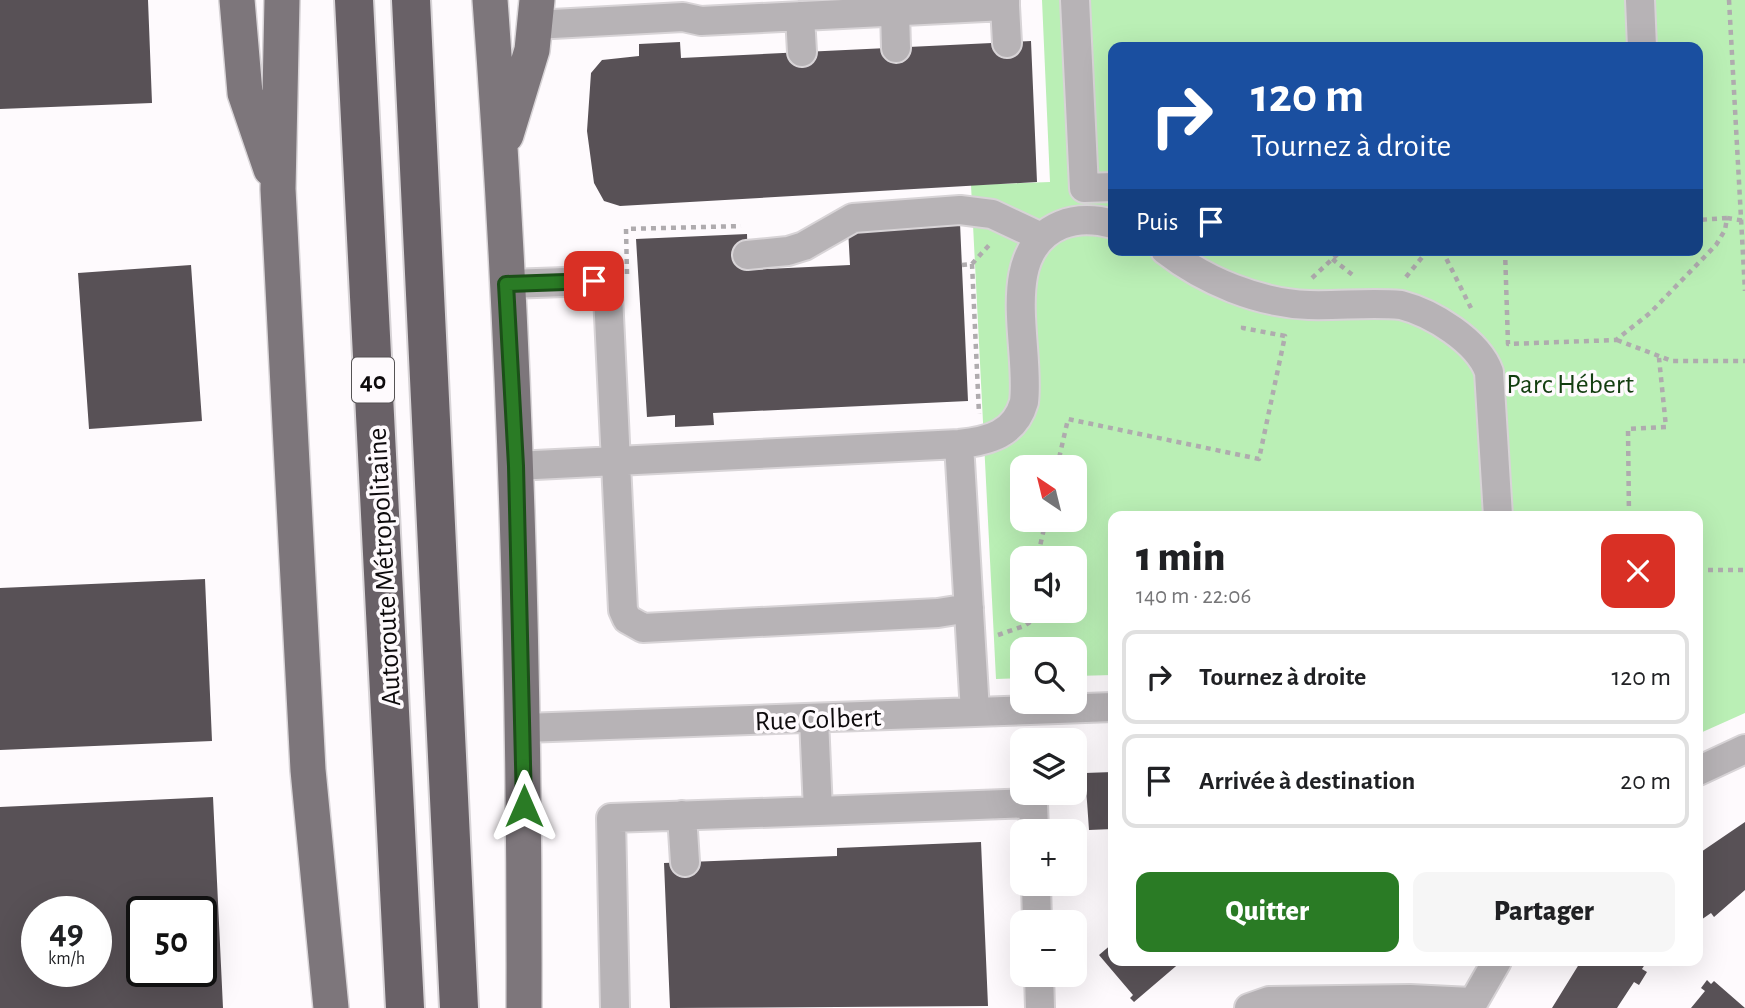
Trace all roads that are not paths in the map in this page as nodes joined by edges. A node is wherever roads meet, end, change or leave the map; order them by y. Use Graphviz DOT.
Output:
graph roads {
  1 [pos="237,0"];
  2 [pos="282,0"];
  3 [pos="354,0"];
  4 [pos="411,0"];
  5 [pos="490,0"];
  6 [pos="1075,0"];
  7 [pos="1640,0"];
  8 [pos="1005,3"];
  9 [pos="684,8"];
  10 [pos="895,11"];
  11 [pos="536,13"];
  12 [pos="800,16"];
  13 [pos="1642,42"];
  14 [pos="1007,43"];
  15 [pos="896,48"];
  16 [pos="802,52"];
  17 [pos="500,155"];
  18 [pos="1108,187"];
  19 [pos="278,189"];
  20 [pos="1108,224"];
  21 [pos="1041,237"];
  22 [pos="747,254"];
  23 [pos="1174,256"];
  24 [pos="506,284"];
  25 [pos="959,444"];
  26 [pos="618,462"];
  27 [pos="516,466"];
  28 [pos="1498,511"];
  29 [pos="970,608"];
  30 [pos="1108,707"];
  31 [pos="975,712"];
  32 [pos="814,719"];
  33 [pos="524,728"];
  34 [pos="1745,749"];
  35 [pos="1703,769"];
  36 [pos="818,810"];
  37 [pos="682,815"];
  38 [pos="1034,819"];
  39 [pos="685,862"];
  40 [pos="1494,966"];
  41 [pos="1039,987"];
  42 [pos="1471,1005"];
  43 [pos="331,1008"];
  44 [pos="405,1008"];
  45 [pos="459,1008"];
  46 [pos="524,1008"];
  47 [pos="615,1008"];
  48 [pos="1040,1008"];
  49 [pos="1249,1008"];
  1 -- 19 [label="main road"];
  2 -- 19 [label="main road"];
  3 -- 44 [label="highway, Autoroute Métropolitaine / 40"];
  4 -- 45 [label="highway, Autoroute Métropolitaine / 40"];
  5 -- 17 [label="main road"];
  6 -- 18 [label="street"];
  7 -- 13 [label="street"];
  8 -- 10 [label="street"];
  8 -- 14 [label="street"];
  9 -- 11 [label="street"];
  9 -- 12 [label="street"];
  10 -- 12 [label="street"];
  10 -- 15 [label="street"];
  11 -- 17 [label="main road"];
  12 -- 16 [label="street"];
  17 -- 24 [label="main road"];
  19 -- 43 [label="main road"];
  20 -- 21 [label="street"];
  21 -- 22 [label="street"];
  21 -- 25 [label="street"];
  23 -- 28 [label="street"];
  24 -- 26 [label="street"];
  24 -- 27 [label="main road"];
  25 -- 26 [label="street"];
  25 -- 29 [label="street"];
  26 -- 27 [label="street"];
  26 -- 29 [label="street"];
  27 -- 33 [label="main road"];
  29 -- 31 [label="street"];
  30 -- 31 [label="street, Rue Colbert"];
  31 -- 32 [label="street, Rue Colbert"];
  32 -- 33 [label="street, Rue Colbert"];
  32 -- 36 [label="street"];
  33 -- 46 [label="main road"];
  34 -- 35 [label="street"];
  36 -- 37 [label="street"];
  36 -- 38 [label="street"];
  37 -- 39 [label="street"];
  37 -- 47 [label="street"];
  40 -- 42 [label="street"];
  41 -- 48 [label="street"];
  42 -- 49 [label="street"];
}
